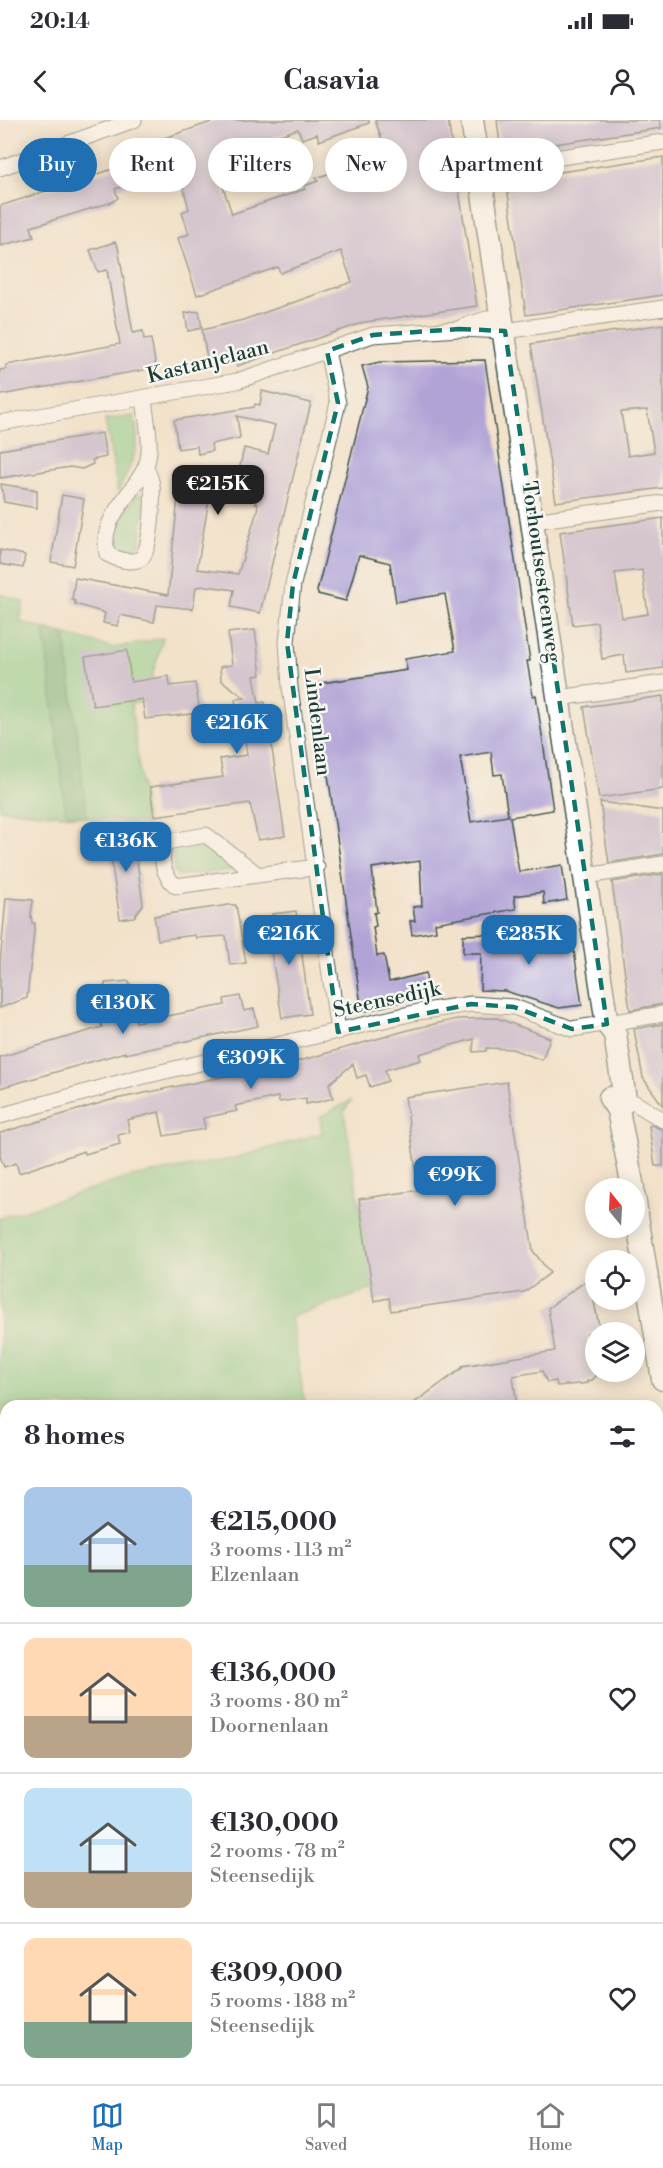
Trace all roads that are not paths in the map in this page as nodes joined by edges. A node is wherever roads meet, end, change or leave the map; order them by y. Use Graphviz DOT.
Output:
graph roads {
  1 [pos="134,120"];
  2 [pos="472,120"];
  3 [pos="475,138"];
  4 [pos="663,142"];
  5 [pos="564,157"];
  6 [pos="0,168"];
  7 [pos="484,192"];
  8 [pos="663,308"];
  9 [pos="504,322"];
  10 [pos="327,351"];
  11 [pos="144,399"];
  12 [pos="0,423"];
  13 [pos="146,467"];
  14 [pos="663,503"];
  15 [pos="533,521"];
  16 [pos="663,683"];
  17 [pos="559,698"];
  18 [pos="663,864"];
  19 [pos="316,867"];
  20 [pos="257,874"];
  21 [pos="587,876"];
  22 [pos="663,1014"];
  23 [pos="608,1024"];
  24 [pos="338,1032"];
  25 [pos="618,1103"];
  26 [pos="0,1116"];
  27 [pos="663,1120"];
  28 [pos="631,1178"];
  29 [pos="641,1238"];
  30 [pos="663,1379"];
  1 -- 6 [label="street"];
  2 -- 3 [label="main road, Torhoutsesteenweg"];
  4 -- 5 [label="street"];
  7 -- 9 [label="main road, Torhoutsesteenweg"];
  8 -- 9 [label="street, Kastanjelaan"];
  9 -- 10 [label="street, Kastanjelaan"];
  9 -- 15 [label="main road, Torhoutsesteenweg"];
  10 -- 11 [label="street, Kastanjelaan"];
  10 -- 19 [label="street, Lindenlaan"];
  11 -- 12 [label="street, Kastanjelaan"];
  11 -- 13 [label="street"];
  13 -- 13 [label="street"];
  14 -- 15 [label="street"];
  15 -- 17 [label="main road, Torhoutsesteenweg"];
  16 -- 17 [label="street"];
  17 -- 21 [label="main road, Torhoutsesteenweg"];
  18 -- 21 [label="street"];
  19 -- 20 [label="street"];
  19 -- 24 [label="street, Lindenlaan"];
  20 -- 20 [label="street"];
  21 -- 23 [label="main road, Torhoutsesteenweg"];
  22 -- 23 [label="street, Steensedijk"];
  23 -- 24 [label="street, Steensedijk"];
  23 -- 25 [label="main road, Torhoutsesteenweg"];
  24 -- 26 [label="street, Steensedijk"];
  25 -- 27 [label="street"];
  25 -- 28 [label="main road, Torhoutsesteenweg"];
  29 -- 30 [label="main road"];
}
